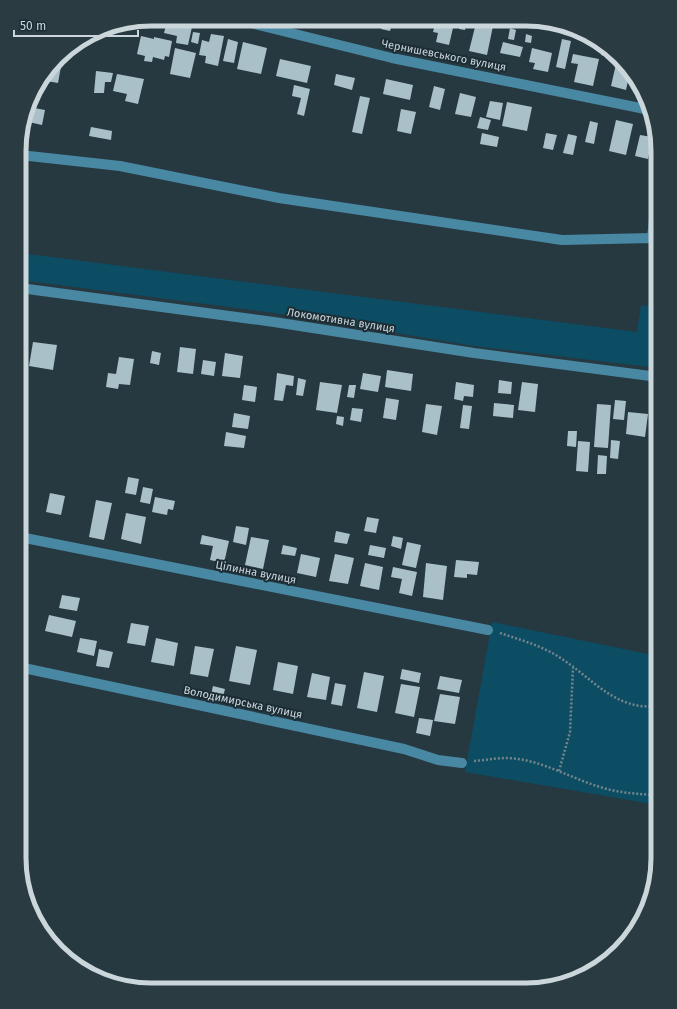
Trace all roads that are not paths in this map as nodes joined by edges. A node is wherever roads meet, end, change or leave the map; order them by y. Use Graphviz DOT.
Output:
graph roads {
  1 [pos="262,26"];
  2 [pos="643,109"];
  3 [pos="26,156"];
  4 [pos="651,239"];
  5 [pos="26,289"];
  6 [pos="651,376"];
  7 [pos="26,538"];
  8 [pos="488,630"];
  9 [pos="26,668"];
  10 [pos="462,762"];
  1 -- 2 [label="street, Чернишевського вулиця"];
  3 -- 4 [label="street"];
  5 -- 6 [label="street, Локомотивна вулиця"];
  7 -- 8 [label="street, Цілинна вулиця"];
  9 -- 10 [label="street, Володимирська вулиця"];
}
